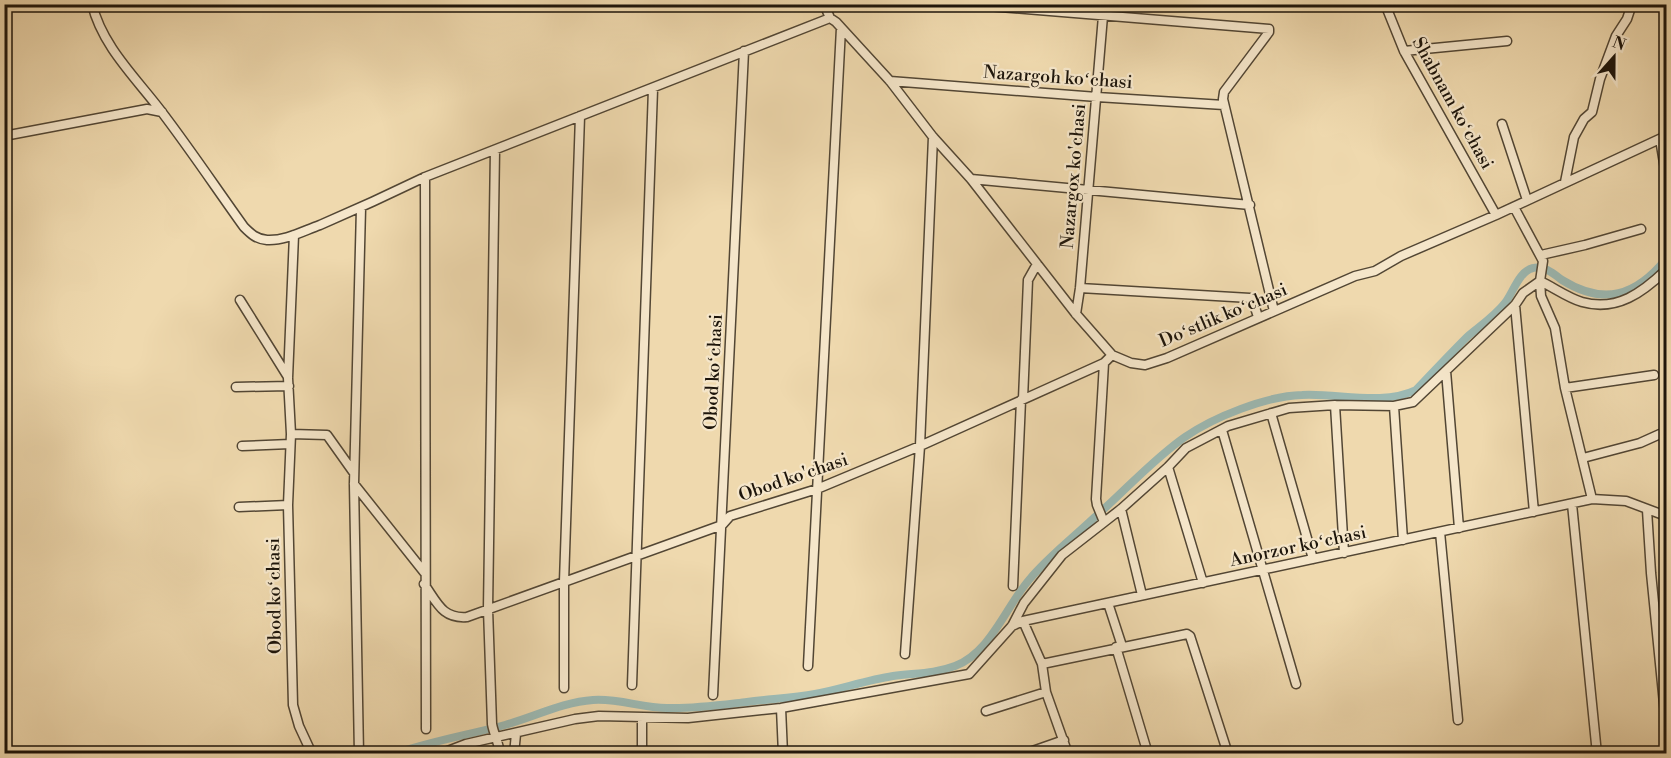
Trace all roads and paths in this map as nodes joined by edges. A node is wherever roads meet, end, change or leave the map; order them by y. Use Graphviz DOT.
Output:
graph roads {
  1 [pos="92,4"];
  2 [pos="824,4"];
  3 [pos="963,4"];
  4 [pos="1104,4"];
  5 [pos="1385,4"];
  6 [pos="1632,4"];
  7 [pos="1103,16"];
  8 [pos="830,18"];
  9 [pos="841,28"];
  10 [pos="1507,41"];
  11 [pos="744,51"];
  12 [pos="1404,51"];
  13 [pos="890,81"];
  14 [pos="653,89"];
  15 [pos="1097,97"];
  16 [pos="1224,105"];
  17 [pos="162,112"];
  18 [pos="580,116"];
  19 [pos="1502,124"];
  20 [pos="4,136"];
  21 [pos="933,137"];
  22 [pos="1663,137"];
  23 [pos="495,150"];
  24 [pos="1666,175"];
  25 [pos="425,177"];
  26 [pos="971,179"];
  27 [pos="1565,182"];
  28 [pos="1089,189"];
  29 [pos="1527,200"];
  30 [pos="1250,205"];
  31 [pos="1514,207"];
  32 [pos="361,208"];
  33 [pos="1496,215"];
  34 [pos="1641,229"];
  35 [pos="294,235"];
  36 [pos="1542,258"];
  37 [pos="1037,264"];
  38 [pos="1666,270"];
  39 [pos="1540,278"];
  40 [pos="1080,288"];
  41 [pos="240,300"];
  42 [pos="1515,305"];
  43 [pos="1274,310"];
  44 [pos="1076,314"];
  45 [pos="1258,317"];
  46 [pos="1112,355"];
  47 [pos="1104,363"];
  48 [pos="1446,371"];
  49 [pos="1654,375"];
  50 [pos="289,382"];
  51 [pos="236,387"];
  52 [pos="1565,388"];
  53 [pos="1022,400"];
  54 [pos="1335,405"];
  55 [pos="1394,406"];
  56 [pos="1271,413"];
  57 [pos="1222,430"];
  58 [pos="1660,434"];
  59 [pos="290,439"];
  60 [pos="242,446"];
  61 [pos="920,446"];
  62 [pos="1583,458"];
  63 [pos="1168,467"];
  64 [pos="354,474"];
  65 [pos="354,484"];
  66 [pos="817,489"];
  67 [pos="1592,499"];
  68 [pos="1572,504"];
  69 [pos="288,505"];
  70 [pos="239,507"];
  71 [pos="1121,509"];
  72 [pos="1647,510"];
  73 [pos="1534,512"];
  74 [pos="1666,516"];
  75 [pos="1104,522"];
  76 [pos="722,525"];
  77 [pos="1459,528"];
  78 [pos="1440,532"];
  79 [pos="1403,540"];
  80 [pos="1344,553"];
  81 [pos="637,556"];
  82 [pos="1313,559"];
  83 [pos="1262,570"];
  84 [pos="424,573"];
  85 [pos="564,582"];
  86 [pos="1203,583"];
  87 [pos="424,584"];
  88 [pos="1013,586"];
  89 [pos="1142,596"];
  90 [pos="1108,603"];
  91 [pos="488,609"];
  92 [pos="1023,621"];
  93 [pos="1012,626"];
  94 [pos="1119,647"];
  95 [pos="905,654"];
  96 [pos="1042,664"];
  97 [pos="808,666"];
  98 [pos="1296,684"];
  99 [pos="632,685"];
  100 [pos="564,688"];
  101 [pos="1046,692"];
  102 [pos="713,695"];
  103 [pos="781,708"];
  104 [pos="986,711"];
  105 [pos="642,717"];
  106 [pos="1458,720"];
  107 [pos="1666,724"];
  108 [pos="426,729"];
  109 [pos="494,732"];
  110 [pos="516,734"];
  111 [pos="1064,740"];
  112 [pos="312,753"];
  113 [pos="359,753"];
  114 [pos="440,753"];
  115 [pos="500,753"];
  116 [pos="514,753"];
  117 [pos="642,753"];
  118 [pos="783,753"];
  119 [pos="1024,753"];
  120 [pos="1068,753"];
  121 [pos="1148,753"];
  122 [pos="1228,753"];
  123 [pos="1597,753"];
  1 -- 17 [label="street"];
  2 -- 8 [label="street"];
  3 -- 7 [label="street"];
  4 -- 7 [label="street, Nazargox ko'chasi"];
  5 -- 12 [label="street, Shabnam koʻchasi"];
  6 -- 27 [label="street"];
  7 -- 15 [label="street, Nazargox ko'chasi"];
  7 -- 16 [label="street"];
  8 -- 9 [label="street"];
  8 -- 11 [label="street"];
  9 -- 13 [label="street"];
  9 -- 66 [label="street"];
  10 -- 12 [label="street"];
  11 -- 14 [label="street"];
  11 -- 76 [label="street, Obod koʻchasi"];
  12 -- 33 [label="street, Shabnam koʻchasi"];
  13 -- 15 [label="street, Nazargoh koʻchasi"];
  13 -- 21 [label="street"];
  14 -- 18 [label="street"];
  14 -- 81 [label="street"];
  15 -- 16 [label="street, Nazargoh koʻchasi"];
  15 -- 28 [label="street, Nazargox ko'chasi"];
  16 -- 30 [label="street"];
  17 -- 20 [label="street"];
  17 -- 35 [label="street"];
  18 -- 23 [label="street"];
  18 -- 85 [label="street"];
  19 -- 29 [label="street"];
  21 -- 26 [label="street"];
  21 -- 61 [label="street"];
  22 -- 24 [label="street"];
  22 -- 27 [label="street, Doʻstlik koʻchasi"];
  23 -- 25 [label="street"];
  23 -- 91 [label="street"];
  25 -- 32 [label="street"];
  25 -- 84 [label="street"];
  26 -- 28 [label="street"];
  26 -- 37 [label="street"];
  27 -- 29 [label="street, Doʻstlik koʻchasi"];
  28 -- 30 [label="street"];
  28 -- 40 [label="street, Nazargox ko'chasi"];
  29 -- 31 [label="street, Doʻstlik koʻchasi"];
  30 -- 43 [label="street"];
  31 -- 33 [label="street, Doʻstlik koʻchasi"];
  31 -- 36 [label="street"];
  32 -- 35 [label="street"];
  32 -- 64 [label="street"];
  33 -- 43 [label="street, Doʻstlik koʻchasi"];
  34 -- 36 [label="street"];
  35 -- 50 [label="street, Obod koʻchasi"];
  36 -- 39 [label="street"];
  37 -- 44 [label="street"];
  37 -- 53 [label="street"];
  38 -- 39 [label="street"];
  39 -- 42 [label="street"];
  39 -- 52 [label="street"];
  40 -- 44 [label="street, Nazargox ko'chasi"];
  40 -- 45 [label="street"];
  41 -- 50 [label="street"];
  42 -- 48 [label="street"];
  42 -- 73 [label="street"];
  43 -- 45 [label="street, Doʻstlik koʻchasi"];
  44 -- 46 [label="street"];
  45 -- 46 [label="street, Doʻstlik koʻchasi"];
  46 -- 47 [label="street, Obod ko'chasi"];
  47 -- 53 [label="street, Obod ko'chasi"];
  47 -- 75 [label="street"];
  48 -- 55 [label="street"];
  48 -- 77 [label="street"];
  49 -- 52 [label="street"];
  50 -- 51 [label="street"];
  50 -- 59 [label="street, Obod koʻchasi"];
  52 -- 62 [label="street"];
  53 -- 61 [label="street, Obod ko'chasi"];
  53 -- 88 [label="street"];
  54 -- 55 [label="street"];
  54 -- 56 [label="street"];
  54 -- 80 [label="street"];
  55 -- 79 [label="street"];
  56 -- 57 [label="street"];
  56 -- 82 [label="street"];
  57 -- 63 [label="street"];
  57 -- 83 [label="street"];
  58 -- 62 [label="street"];
  59 -- 60 [label="street"];
  59 -- 64 [label="street"];
  59 -- 69 [label="street, Obod koʻchasi"];
  61 -- 66 [label="street, Obod ko'chasi"];
  61 -- 95 [label="street"];
  62 -- 67 [label="street"];
  63 -- 71 [label="street"];
  63 -- 86 [label="street"];
  64 -- 65 [label="street"];
  65 -- 84 [label="street"];
  65 -- 113 [label="street"];
  66 -- 76 [label="street, Obod ko'chasi"];
  66 -- 97 [label="street"];
  67 -- 68 [label="street, Anorzor koʻchasi"];
  67 -- 72 [label="street, Anorzor koʻchasi"];
  68 -- 73 [label="street, Anorzor koʻchasi"];
  68 -- 123 [label="street"];
  69 -- 70 [label="street"];
  69 -- 112 [label="street, Obod koʻchasi"];
  71 -- 75 [label="street"];
  71 -- 89 [label="street"];
  72 -- 74 [label="street, Anorzor koʻchasi"];
  72 -- 107 [label="street"];
  73 -- 77 [label="street, Anorzor koʻchasi"];
  75 -- 93 [label="street"];
  76 -- 81 [label="street, Obod ko'chasi"];
  76 -- 102 [label="street, Obod koʻchasi"];
  77 -- 78 [label="street, Anorzor koʻchasi"];
  78 -- 79 [label="street, Anorzor koʻchasi"];
  78 -- 106 [label="street"];
  79 -- 80 [label="street, Anorzor koʻchasi"];
  80 -- 82 [label="street, Anorzor koʻchasi"];
  81 -- 85 [label="street, Obod ko'chasi"];
  81 -- 99 [label="street"];
  82 -- 83 [label="street, Anorzor koʻchasi"];
  83 -- 86 [label="street, Anorzor koʻchasi"];
  83 -- 98 [label="street"];
  84 -- 87 [label="street"];
  85 -- 91 [label="street, Obod ko'chasi"];
  85 -- 100 [label="street"];
  86 -- 89 [label="street, Anorzor koʻchasi"];
  87 -- 91 [label="street, Obod ko'chasi"];
  87 -- 108 [label="street"];
  89 -- 90 [label="street, Anorzor koʻchasi"];
  90 -- 92 [label="street, Anorzor koʻchasi"];
  90 -- 94 [label="street"];
  91 -- 109 [label="street"];
  92 -- 93 [label="street, Anorzor koʻchasi"];
  92 -- 96 [label="street"];
  93 -- 103 [label="street"];
  94 -- 96 [label="street"];
  94 -- 121 [label="street"];
  94 -- 122 [label="street"];
  96 -- 101 [label="street"];
  101 -- 104 [label="street"];
  101 -- 111 [label="street"];
  103 -- 105 [label="street"];
  103 -- 118 [label="street"];
  105 -- 110 [label="street"];
  105 -- 117 [label="street"];
  109 -- 110 [label="street"];
  109 -- 114 [label="street"];
  109 -- 115 [label="street"];
  110 -- 116 [label="street"];
  111 -- 119 [label="street"];
  111 -- 120 [label="street"];
}
